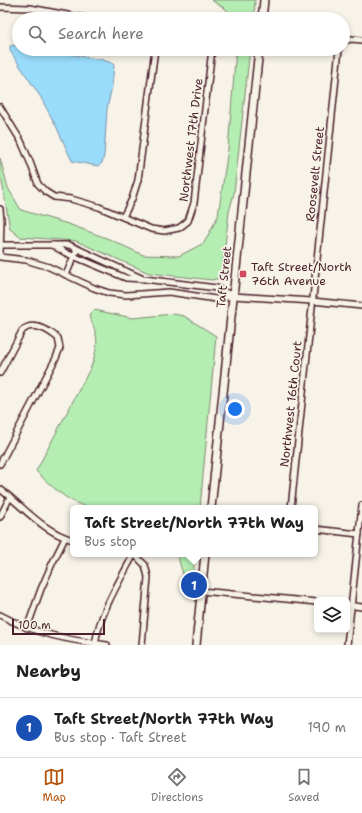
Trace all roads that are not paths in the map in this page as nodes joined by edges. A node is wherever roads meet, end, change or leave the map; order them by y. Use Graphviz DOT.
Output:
graph roads {
  1 [pos="264,0"];
  2 [pos="0,7"];
  3 [pos="51,12"];
  4 [pos="263,12"];
  5 [pos="350,39"];
  6 [pos="362,40"];
  7 [pos="154,56"];
  8 [pos="211,56"];
  9 [pos="258,56"];
  10 [pos="338,56"];
  11 [pos="0,108"];
  12 [pos="0,209"];
  13 [pos="124,217"];
  14 [pos="52,245"];
  15 [pos="1,246"];
  16 [pos="77,249"];
  17 [pos="0,256"];
  18 [pos="74,256"];
  19 [pos="66,275"];
  20 [pos="144,279"];
  21 [pos="234,296"];
  22 [pos="312,301"];
  23 [pos="362,306"];
  24 [pos="0,373"];
  25 [pos="0,464"];
  26 [pos="0,489"];
  27 [pos="10,497"];
  28 [pos="211,505"];
  29 [pos="291,505"];
  30 [pos="362,505"];
  31 [pos="0,517"];
  32 [pos="318,529"];
  33 [pos="359,534"];
  34 [pos="65,538"];
  35 [pos="70,539"];
  36 [pos="132,557"];
  37 [pos="137,557"];
  38 [pos="205,557"];
  39 [pos="201,591"];
  40 [pos="314,602"];
  41 [pos="350,605"];
  42 [pos="362,607"];
  43 [pos="0,615"];
  44 [pos="27,628"];
  45 [pos="349,633"];
  46 [pos="95,644"];
  47 [pos="107,645"];
  48 [pos="142,645"];
  49 [pos="196,645"];
  50 [pos="348,645"];
  1 -- 4 [label="street"];
  2 -- 3 [label="street"];
  5 -- 6 [label="street"];
  7 -- 13 [label="street"];
  8 -- 13 [label="street, Northwest 17th Drive"];
  9 -- 21 [label="street, Taft Street"];
  10 -- 22 [label="street, Roosevelt Street"];
  11 -- 13 [label="street"];
  12 -- 15 [label="street"];
  14 -- 15 [label="street"];
  14 -- 16 [label="street"];
  14 -- 18 [label="street"];
  15 -- 17 [label="street"];
  16 -- 18 [label="street"];
  16 -- 20 [label="street"];
  17 -- 19 [label="street"];
  18 -- 19 [label="street"];
  18 -- 20 [label="street"];
  19 -- 21 [label="street"];
  20 -- 21 [label="street"];
  21 -- 22 [label="street"];
  21 -- 28 [label="street, Taft Street"];
  22 -- 23 [label="street"];
  22 -- 29 [label="street, Northwest 16th Court"];
  24 -- 25 [label="street"];
  26 -- 27 [label="street"];
  27 -- 31 [label="street"];
  27 -- 34 [label="street"];
  30 -- 33 [label="street"];
  32 -- 33 [label="street"];
  33 -- 41 [label="street"];
  34 -- 35 [label="street"];
  34 -- 44 [label="street"];
  36 -- 46 [label="street"];
  37 -- 48 [label="street"];
  38 -- 39 [label="street"];
  39 -- 40 [label="street"];
  39 -- 49 [label="street"];
  41 -- 42 [label="street"];
  43 -- 44 [label="street"];
  44 -- 46 [label="street"];
  45 -- 50 [label="street"];
  46 -- 47 [label="street"];
}
